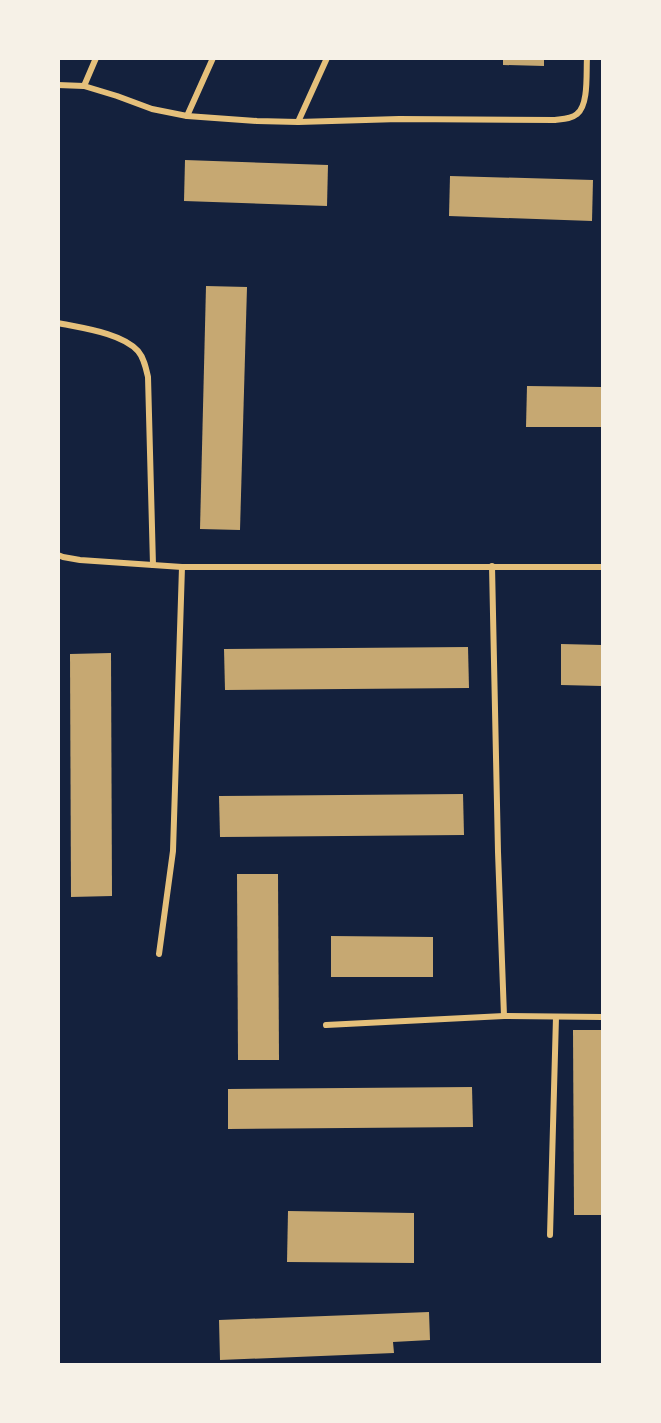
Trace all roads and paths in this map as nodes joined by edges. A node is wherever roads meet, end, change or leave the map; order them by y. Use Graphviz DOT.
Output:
graph roads {
  1 [pos="96,58"];
  2 [pos="213,58"];
  3 [pos="327,58"];
  4 [pos="587,58"];
  5 [pos="58,85"];
  6 [pos="84,86"];
  7 [pos="187,116"];
  8 [pos="298,122"];
  9 [pos="58,323"];
  10 [pos="58,555"];
  11 [pos="153,565"];
  12 [pos="492,566"];
  13 [pos="182,567"];
  14 [pos="603,567"];
  15 [pos="159,954"];
  16 [pos="504,1016"];
  17 [pos="556,1017"];
  18 [pos="603,1017"];
  19 [pos="326,1024"];
  20 [pos="550,1235"];
  1 -- 6 [label="street"];
  2 -- 7 [label="street"];
  3 -- 8 [label="street"];
  4 -- 8 [label="street"];
  5 -- 6 [label="street"];
  6 -- 7 [label="street"];
  7 -- 8 [label="street"];
  9 -- 11 [label="street"];
  10 -- 11 [label="street"];
  11 -- 13 [label="street"];
  12 -- 13 [label="street"];
  12 -- 14 [label="street"];
  12 -- 16 [label="street"];
  13 -- 15 [label="street"];
  16 -- 17 [label="street"];
  16 -- 19 [label="street"];
  17 -- 18 [label="street"];
  17 -- 20 [label="street"];
}
